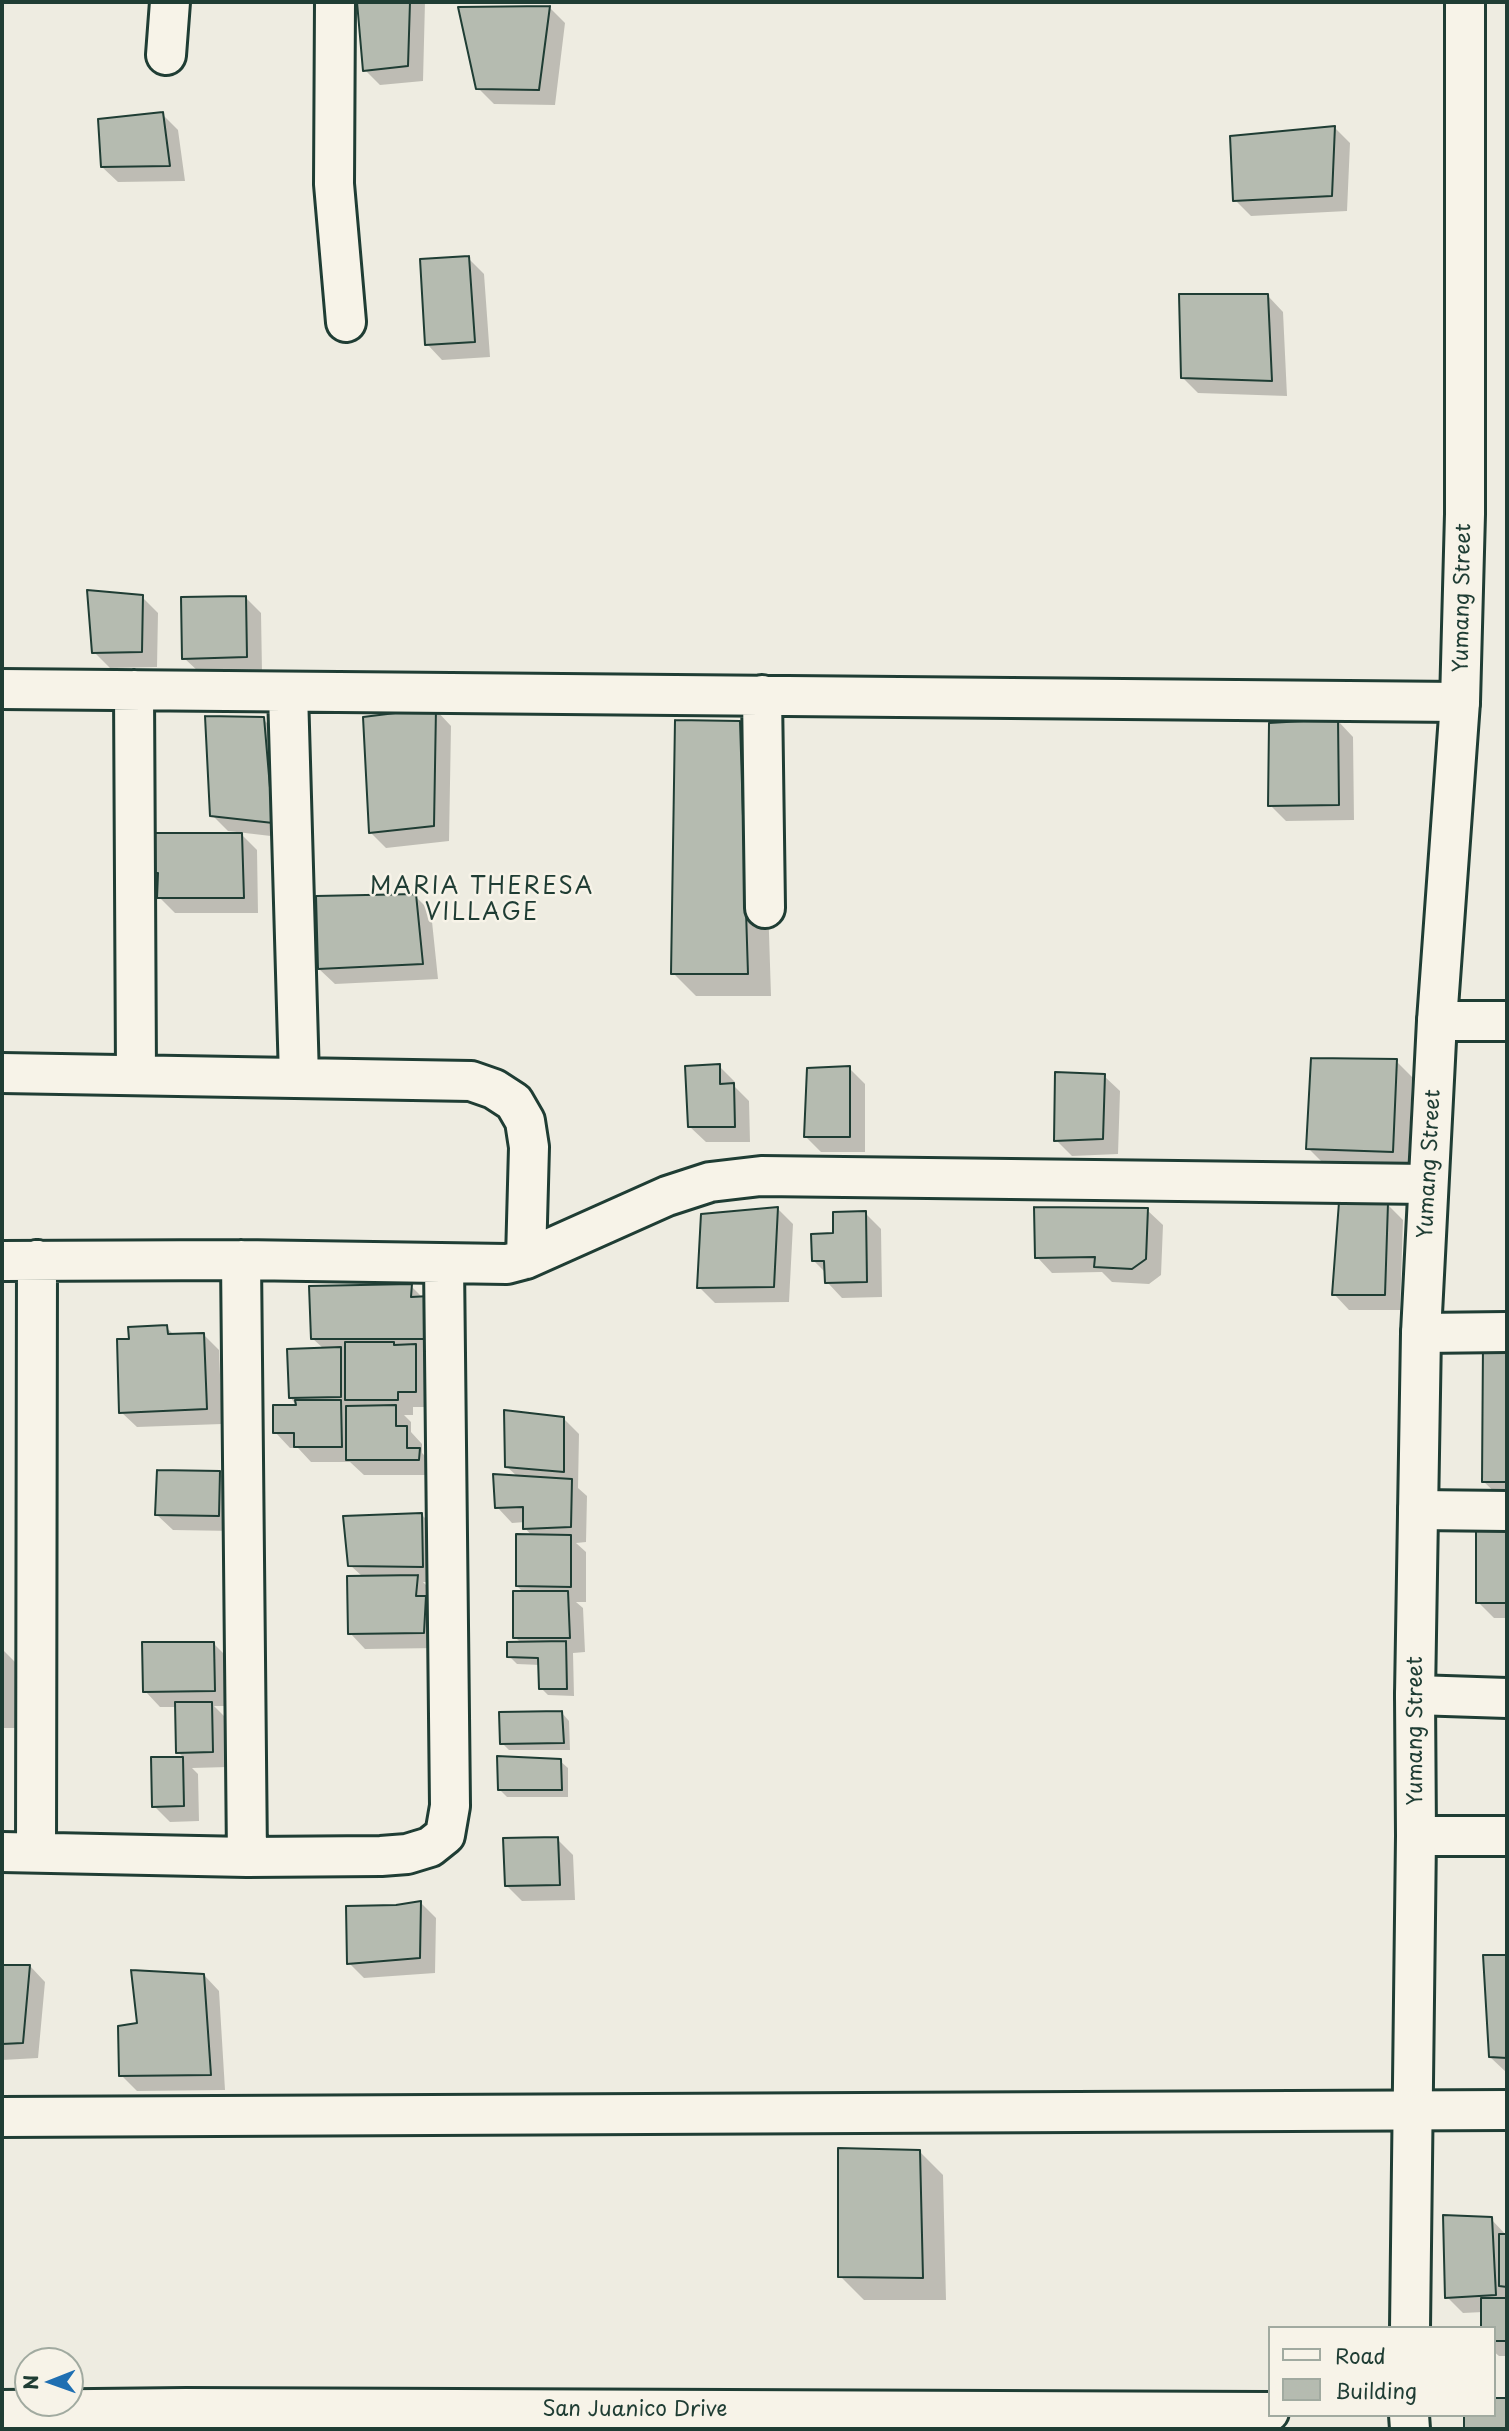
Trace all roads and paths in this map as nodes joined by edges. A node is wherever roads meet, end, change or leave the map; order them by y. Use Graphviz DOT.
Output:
graph roads {
  1 [pos="170,2"];
  2 [pos="335,2"];
  3 [pos="1465,2"];
  4 [pos="166,55"];
  5 [pos="346,322"];
  6 [pos="2,689"];
  7 [pos="134,690"];
  8 [pos="288,692"];
  9 [pos="762,695"];
  10 [pos="1460,702"];
  11 [pos="765,908"];
  12 [pos="1437,1021"];
  13 [pos="1507,1021"];
  14 [pos="2,1073"];
  15 [pos="136,1074"];
  16 [pos="299,1078"];
  17 [pos="1428,1184"];
  18 [pos="526,1259"];
  19 [pos="241,1260"];
  20 [pos="19,1261"];
  21 [pos="444,1264"];
  22 [pos="1507,1332"];
  23 [pos="1421,1333"];
  24 [pos="1418,1510"];
  25 [pos="1507,1511"];
  26 [pos="1415,1695"];
  27 [pos="1507,1698"];
  28 [pos="1416,1836"];
  29 [pos="1507,1836"];
  30 [pos="19,1852"];
  31 [pos="247,1857"];
  32 [pos="1413,2109"];
  33 [pos="1507,2110"];
  34 [pos="2,2117"];
  35 [pos="1410,2326"];
  36 [pos="2,2410"];
  37 [pos="1268,2412"];
  38 [pos="186,2419"];
  39 [pos="1187,2420"];
  1 -- 4 [label="street"];
  2 -- 5 [label="street"];
  3 -- 10 [label="street, Yumang Street"];
  6 -- 7 [label="street"];
  7 -- 8 [label="street"];
  7 -- 15 [label="street"];
  8 -- 9 [label="street"];
  8 -- 16 [label="street"];
  9 -- 10 [label="street"];
  9 -- 11 [label="street"];
  10 -- 12 [label="street, Yumang Street"];
  12 -- 13 [label="street"];
  12 -- 17 [label="street, Yumang Street"];
  14 -- 15 [label="street"];
  15 -- 16 [label="street"];
  16 -- 18 [label="street"];
  17 -- 18 [label="street"];
  17 -- 23 [label="street, Yumang Street"];
  18 -- 21 [label="street"];
  19 -- 20 [label="street"];
  19 -- 21 [label="street"];
  19 -- 31 [label="street"];
  20 -- 30 [label="street"];
  21 -- 31 [label="street"];
  22 -- 23 [label="street"];
  23 -- 24 [label="street, Yumang Street"];
  24 -- 25 [label="street"];
  24 -- 26 [label="street, Yumang Street"];
  26 -- 27 [label="street"];
  26 -- 28 [label="street, Yumang Street"];
  28 -- 29 [label="street"];
  28 -- 32 [label="street, Yumang Street"];
  30 -- 31 [label="street"];
  32 -- 33 [label="street"];
  32 -- 34 [label="street"];
  32 -- 35 [label="street, Yumang Street"];
  36 -- 38 [label="street, San Juanico Drive"];
  37 -- 39 [label="street, San Juanico Drive"];
  38 -- 39 [label="street, San Juanico Drive"];
}
